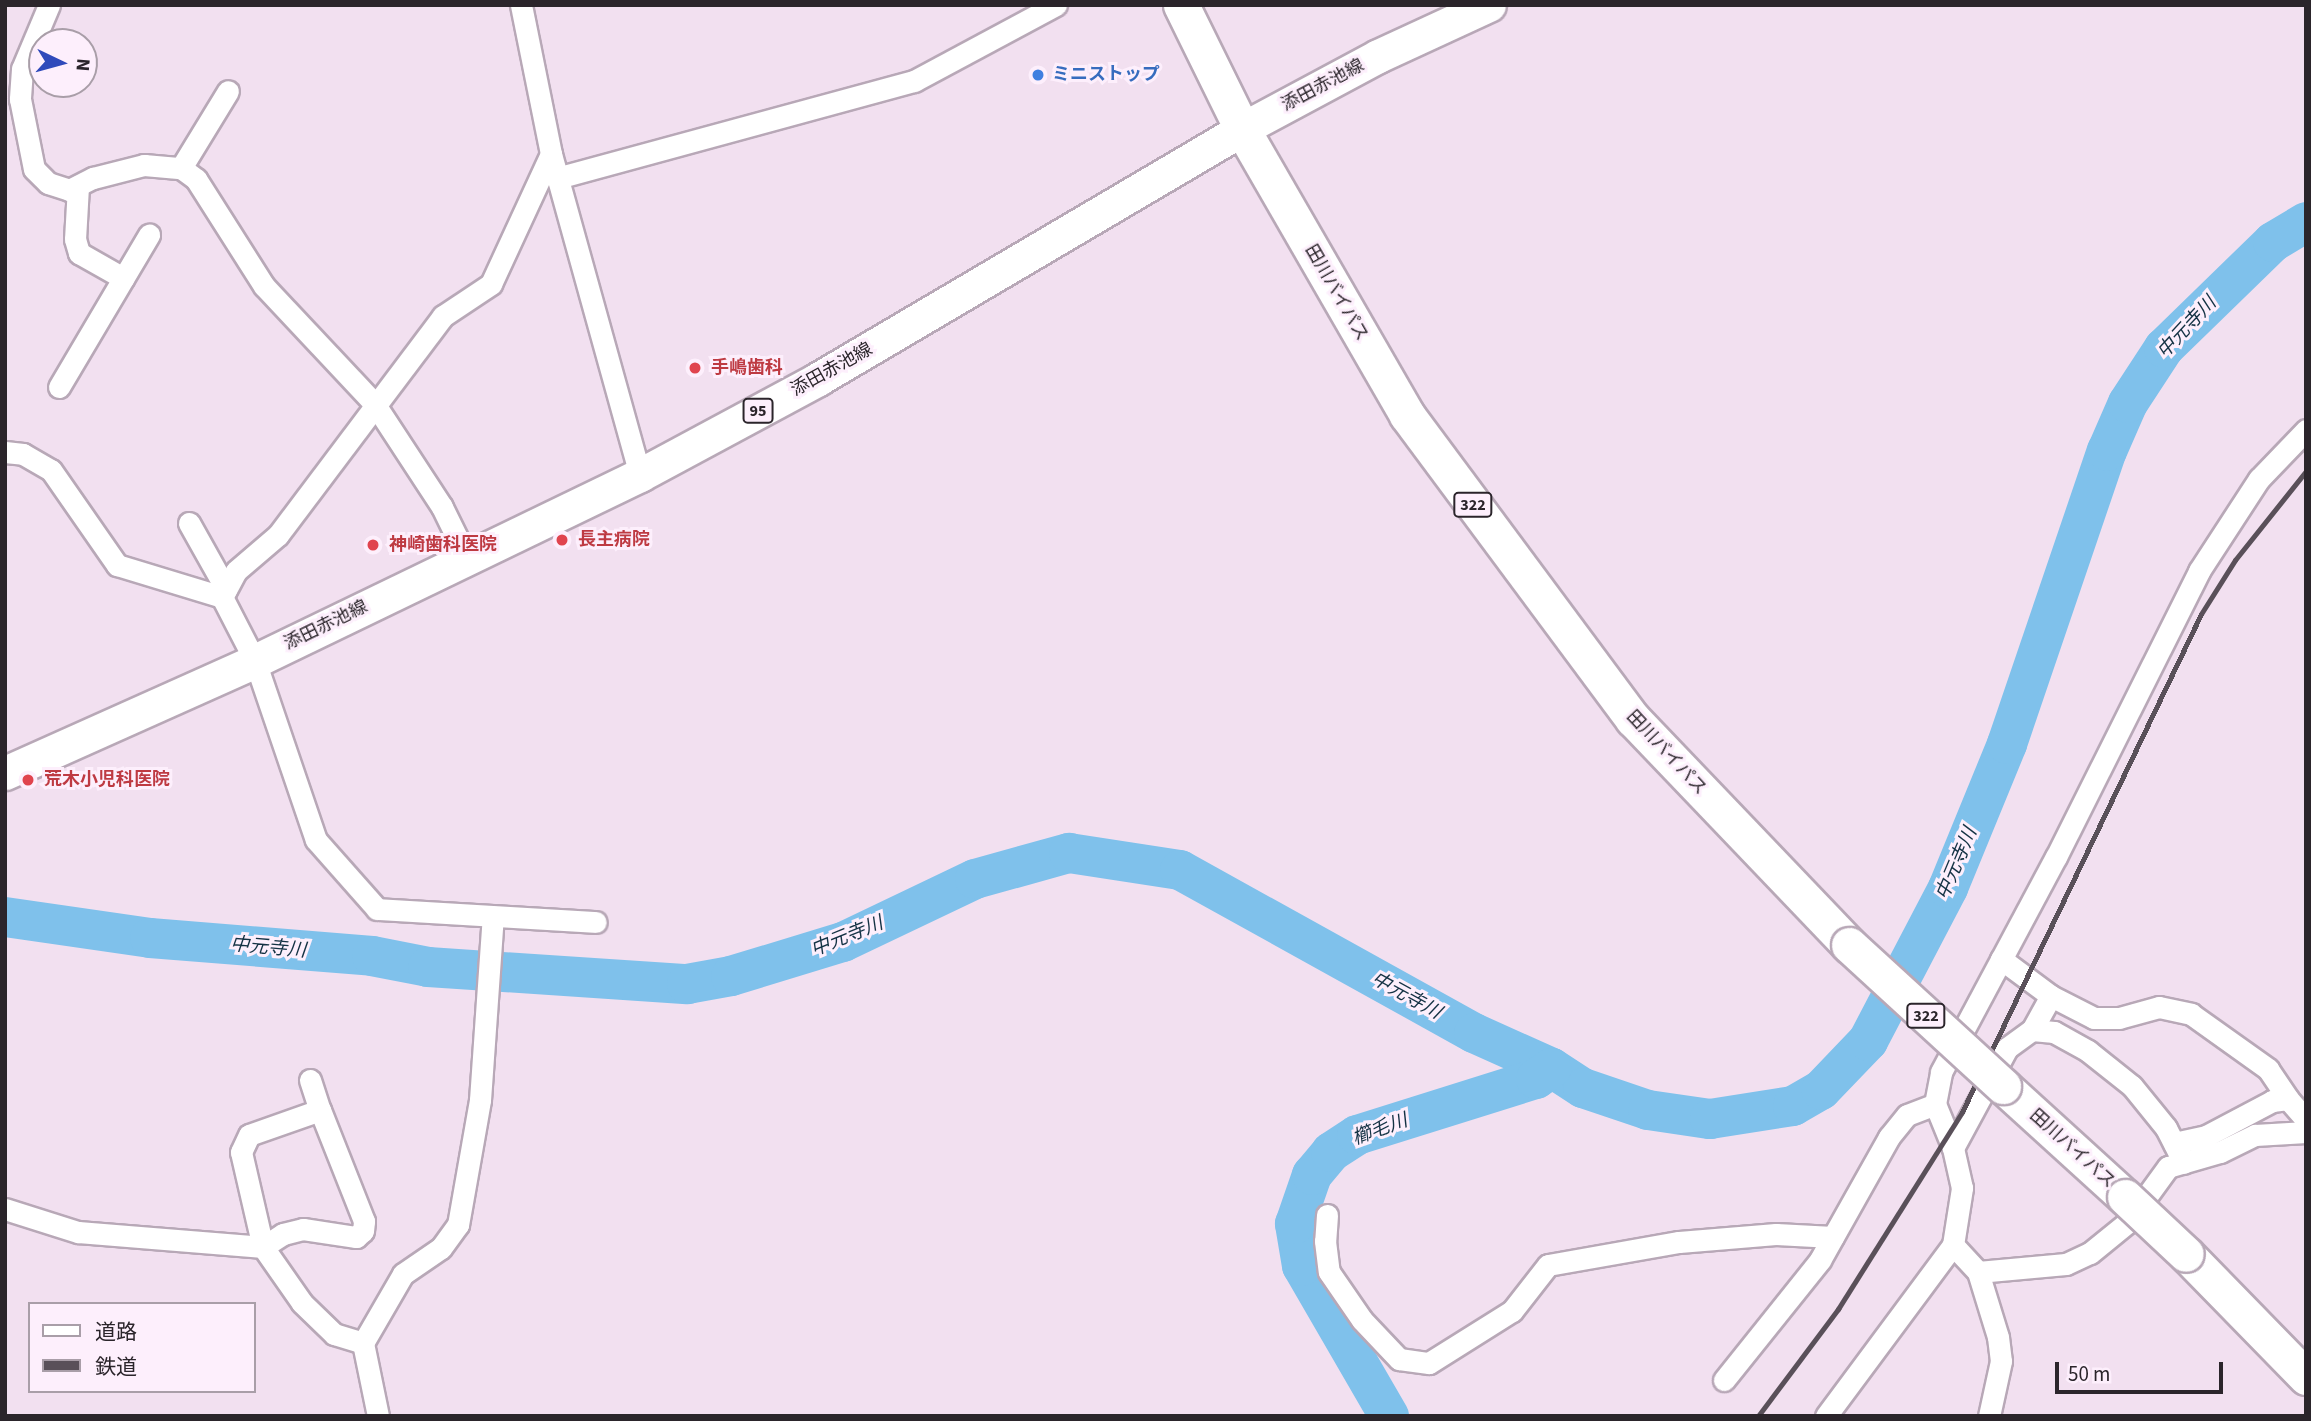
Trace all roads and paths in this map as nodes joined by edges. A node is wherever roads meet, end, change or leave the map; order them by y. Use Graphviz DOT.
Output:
graph roads {
  1 [pos="49,5"];
  2 [pos="521,5"];
  3 [pos="1056,5"];
  4 [pos="1181,5"];
  5 [pos="1489,5"];
  6 [pos="229,91"];
  7 [pos="12,97"];
  8 [pos="1242,130"];
  9 [pos="551,154"];
  10 [pos="181,168"];
  11 [pos="557,178"];
  12 [pos="78,186"];
  13 [pos="149,235"];
  14 [pos="123,278"];
  15 [pos="59,387"];
  16 [pos="374,403"];
  17 [pos="2306,430"];
  18 [pos="5,452"];
  19 [pos="640,475"];
  20 [pos="189,523"];
  21 [pos="467,558"];
  22 [pos="224,593"];
  23 [pos="255,661"];
  24 [pos="5,773"];
  25 [pos="493,916"];
  26 [pos="596,922"];
  27 [pos="2001,959"];
  28 [pos="2051,996"];
  29 [pos="2032,1030"];
  30 [pos="310,1080"];
  31 [pos="2288,1099"];
  32 [pos="1935,1104"];
  33 [pos="320,1110"];
  34 [pos="2304,1128"];
  35 [pos="2174,1143"];
  36 [pos="1953,1148"];
  37 [pos="2184,1163"];
  38 [pos="5,1209"];
  39 [pos="1327,1215"];
  40 [pos="1833,1237"];
  41 [pos="1953,1245"];
  42 [pos="263,1247"];
  43 [pos="1978,1272"];
  44 [pos="363,1343"];
  45 [pos="2306,1377"];
  46 [pos="1724,1380"];
  47 [pos="378,1416"];
  48 [pos="1826,1416"];
  49 [pos="1989,1416"];
  1 -- 7 [label="street"];
  2 -- 9 [label="street"];
  3 -- 11 [label="street"];
  4 -- 8 [label="highway, 田川バイパス / 322"];
  5 -- 8 [label="main road, 添田赤池線 / 95"];
  6 -- 10 [label="street"];
  7 -- 12 [label="street"];
  8 -- 19 [label="main road, 添田赤池線 / 95"];
  8 -- 45 [label="highway, 田川バイパス / 322, bridge"];
  9 -- 11 [label="street"];
  9 -- 16 [label="street"];
  10 -- 12 [label="street"];
  10 -- 16 [label="street"];
  11 -- 19 [label="street"];
  12 -- 14 [label="street"];
  13 -- 14 [label="street"];
  14 -- 15 [label="street"];
  16 -- 21 [label="street"];
  16 -- 22 [label="street"];
  17 -- 27 [label="street"];
  18 -- 22 [label="street"];
  19 -- 21 [label="main road, 添田赤池線 / 95"];
  20 -- 22 [label="street"];
  21 -- 23 [label="main road, 添田赤池線 / 95"];
  22 -- 23 [label="street"];
  23 -- 24 [label="main road, 添田赤池線 / 95"];
  23 -- 25 [label="street"];
  25 -- 26 [label="street"];
  25 -- 44 [label="street"];
  27 -- 28 [label="street"];
  27 -- 32 [label="street"];
  28 -- 29 [label="street"];
  28 -- 31 [label="street"];
  29 -- 35 [label="street"];
  29 -- 36 [label="street"];
  30 -- 33 [label="street"];
  31 -- 34 [label="street"];
  31 -- 35 [label="street"];
  32 -- 36 [label="street"];
  32 -- 40 [label="street"];
  33 -- 42 [label="street"];
  33 -- 42 [label="street"];
  34 -- 37 [label="street"];
  35 -- 37 [label="street"];
  36 -- 41 [label="street"];
  37 -- 43 [label="street"];
  38 -- 42 [label="street"];
  39 -- 40 [label="street"];
  40 -- 46 [label="street"];
  41 -- 43 [label="street"];
  41 -- 48 [label="street"];
  42 -- 44 [label="street"];
  43 -- 49 [label="street"];
  44 -- 47 [label="street"];
}
